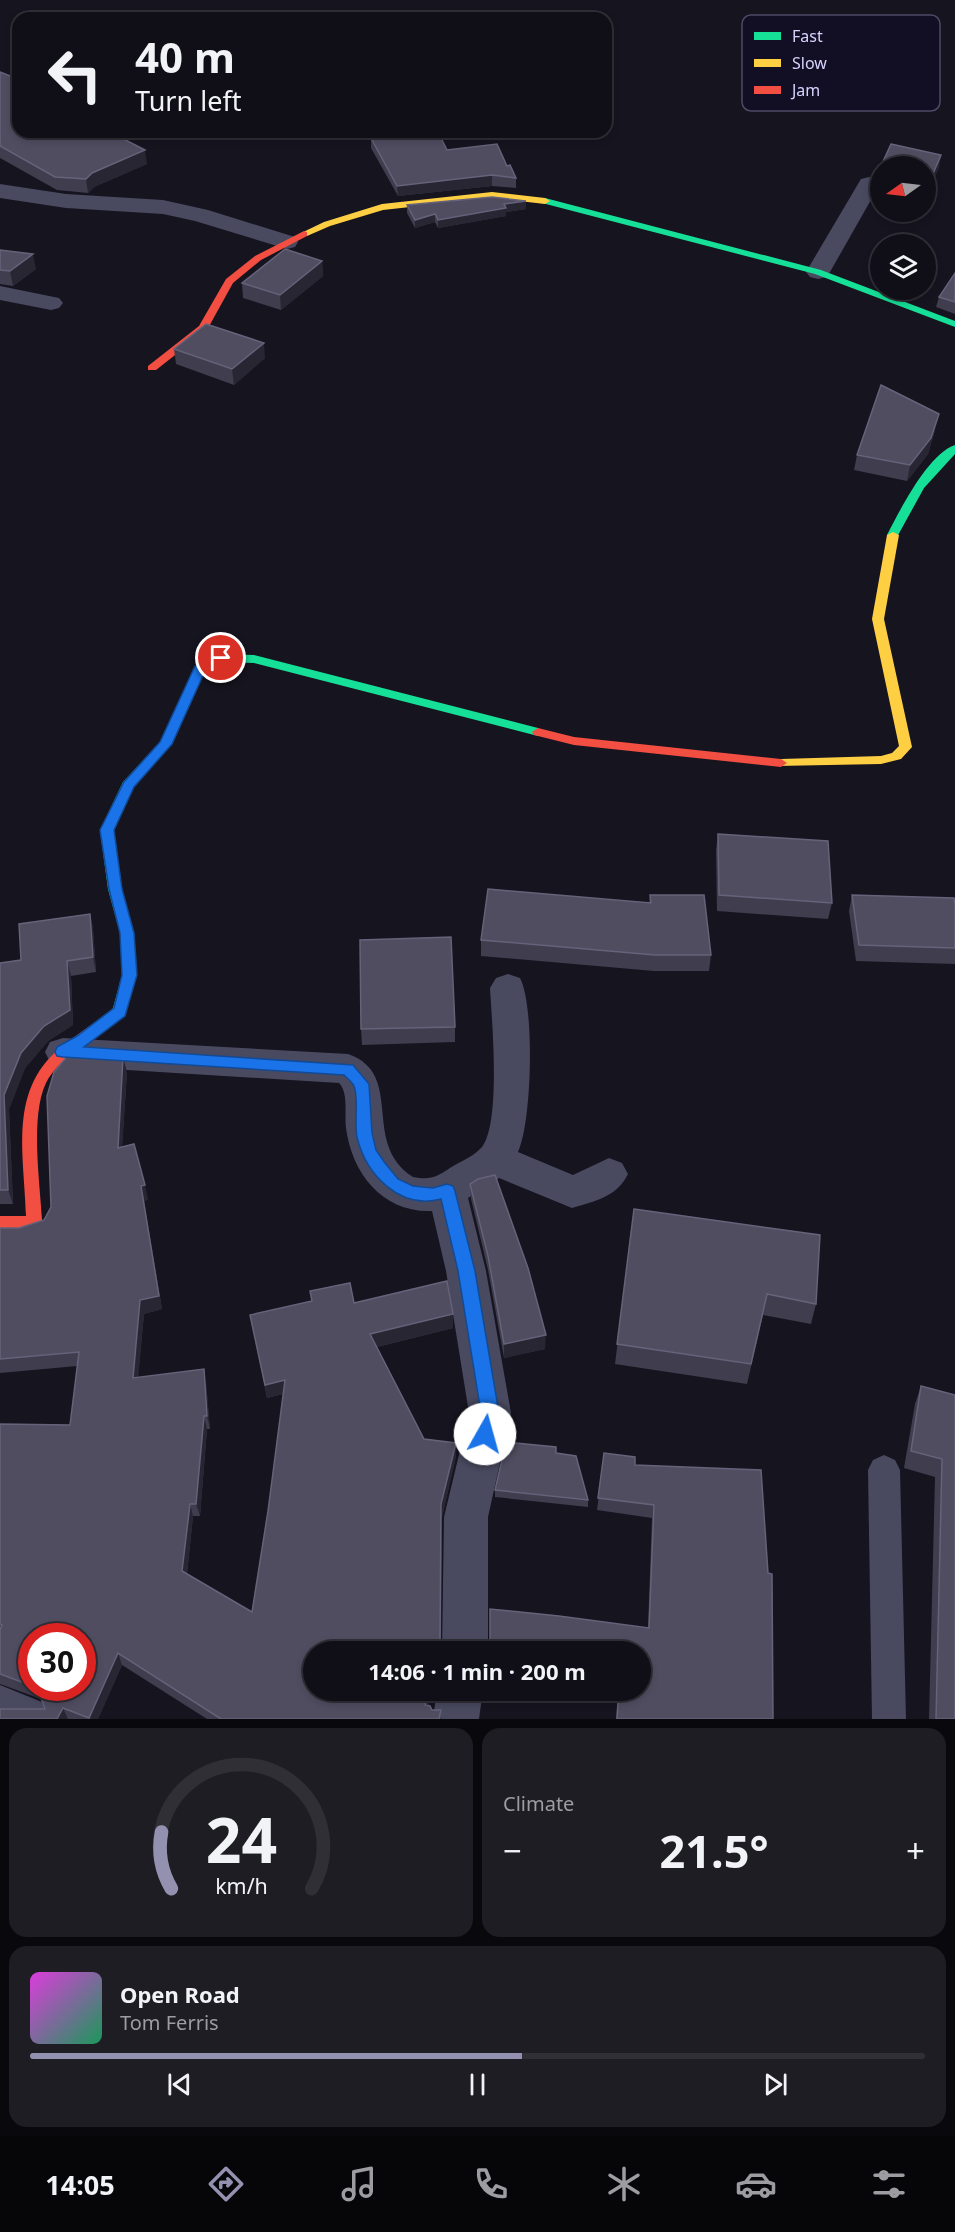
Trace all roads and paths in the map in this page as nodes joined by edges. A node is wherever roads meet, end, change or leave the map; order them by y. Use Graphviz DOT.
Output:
graph roads {
  1 [pos="869,184"];
  2 [pos="0,191"];
  3 [pos="287,242"];
  4 [pos="818,272"];
  5 [pos="0,293"];
  6 [pos="51,303"];
  7 [pos="955,324"];
  8 [pos="152,368"];
  9 [pos="955,448"];
  10 [pos="508,988"];
  11 [pos="63,1052"];
  12 [pos="495,1159"];
  13 [pos="609,1174"];
  14 [pos="447,1191"];
  15 [pos="0,1223"];
  16 [pos="884,1470"];
  17 [pos="465,1641"];
  18 [pos="458,1701"];
  19 [pos="0,1708"];
  20 [pos="26,1719"];
  21 [pos="456,1719"];
  22 [pos="889,1719"];
  1 -- 4 [label="street"];
  2 -- 3 [label="street"];
  3 -- 4 [label="street"];
  3 -- 8 [label="street"];
  4 -- 7 [label="street"];
  5 -- 6 [label="street"];
  9 -- 11 [label="street"];
  10 -- 12 [label="street"];
  11 -- 14 [label="street"];
  11 -- 15 [label="street"];
  12 -- 13 [label="street"];
  12 -- 14 [label="street"];
  14 -- 17 [label="street"];
  16 -- 22 [label="lane"];
  18 -- 21 [label="street"];
  19 -- 20 [label="street"];
}
